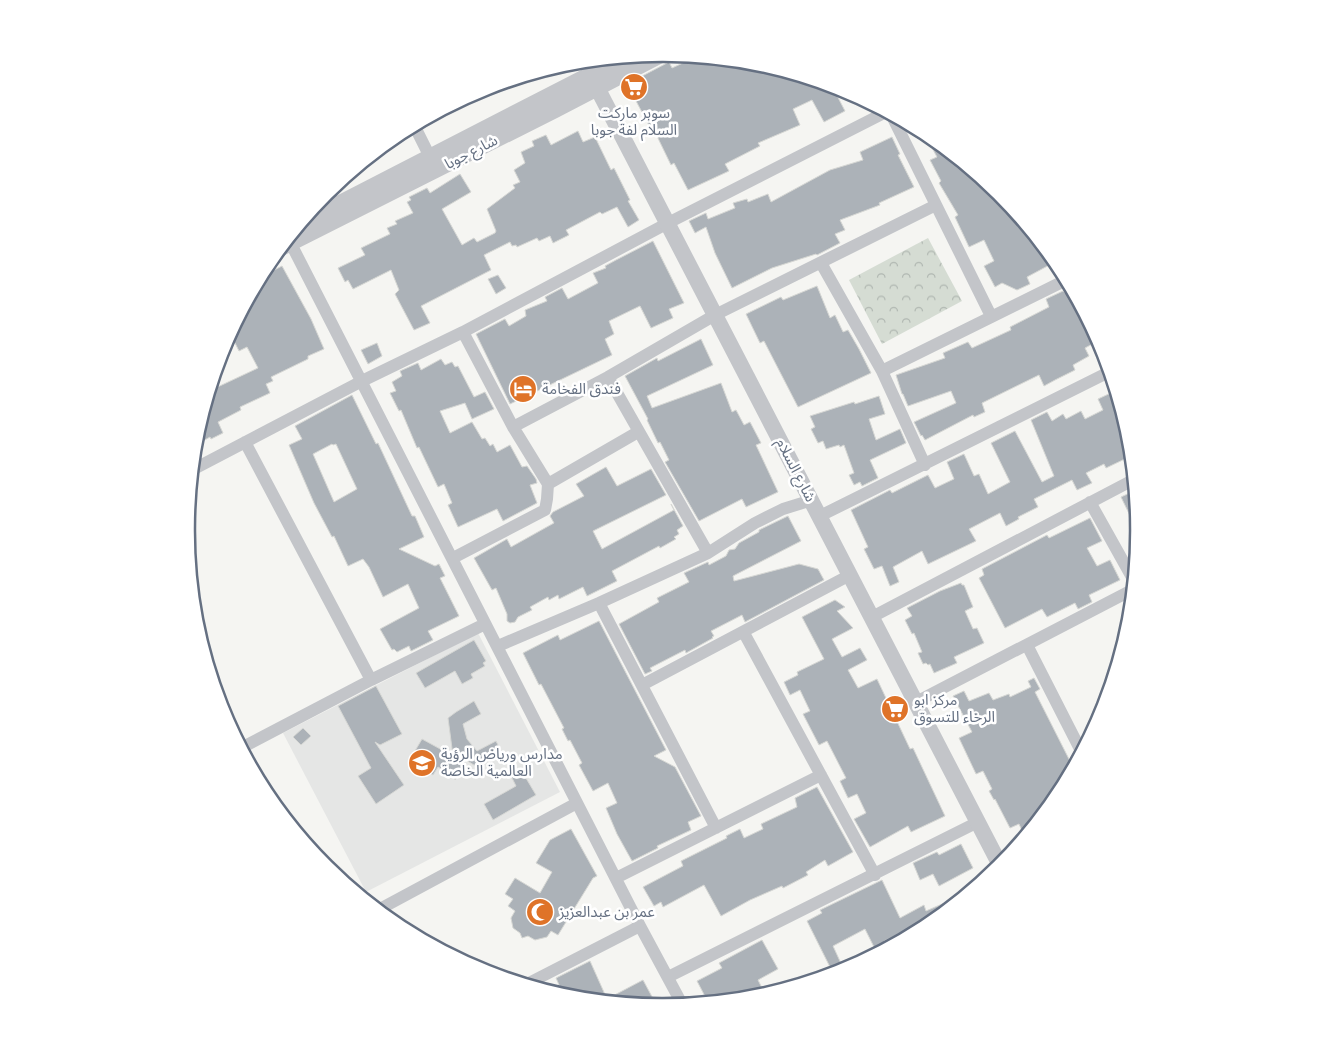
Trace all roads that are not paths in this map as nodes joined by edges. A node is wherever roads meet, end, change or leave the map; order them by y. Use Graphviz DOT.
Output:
graph roads {
  1 [pos="639,64"];
  2 [pos="613,65"];
  3 [pos="594,81"];
  4 [pos="878,116"];
  5 [pos="897,125"];
  6 [pos="417,132"];
  7 [pos="433,163"];
  8 [pos="332,198"];
  9 [pos="936,205"];
  10 [pos="668,223"];
  11 [pos="299,236"];
  12 [pos="289,248"];
  13 [pos="821,263"];
  14 [pos="1059,283"];
  15 [pos="715,315"];
  16 [pos="991,316"];
  17 [pos="463,332"];
  18 [pos="882,371"];
  19 [pos="1103,375"];
  20 [pos="608,377"];
  21 [pos="362,381"];
  22 [pos="513,427"];
  23 [pos="638,432"];
  24 [pos="245,442"];
  25 [pos="925,465"];
  26 [pos="198,467"];
  27 [pos="1127,483"];
  28 [pos="548,484"];
  29 [pos="812,500"];
  30 [pos="1090,502"];
  31 [pos="820,516"];
  32 [pos="708,553"];
  33 [pos="453,558"];
  34 [pos="1127,569"];
  35 [pos="850,575"];
  36 [pos="1126,593"];
  37 [pos="598,603"];
  38 [pos="872,617"];
  39 [pos="485,624"];
  40 [pos="744,633"];
  41 [pos="1027,645"];
  42 [pos="498,646"];
  43 [pos="371,680"];
  44 [pos="642,685"];
  45 [pos="916,702"];
  46 [pos="1077,744"];
  47 [pos="247,745"];
  48 [pos="822,775"];
  49 [pos="577,803"];
  50 [pos="978,822"];
  51 [pos="716,828"];
  52 [pos="996,857"];
  53 [pos="875,875"];
  54 [pos="616,878"];
  55 [pos="385,906"];
  56 [pos="640,926"];
  57 [pos="668,977"];
  58 [pos="535,980"];
  59 [pos="678,997"];
  1 -- 3 [label="street, شارع جوبا"];
  2 -- 3 [label="street, شارع جوبا"];
  3 -- 7 [label="street, شارع جوبا"];
  3 -- 10 [label="street, شارع السلام"];
  4 -- 10 [label="street"];
  5 -- 9 [label="street"];
  6 -- 7 [label="street"];
  7 -- 8 [label="street, شارع جوبا"];
  7 -- 11 [label="street, شارع جوبا"];
  9 -- 13 [label="street"];
  9 -- 16 [label="street"];
  10 -- 15 [label="street, شارع السلام"];
  10 -- 17 [label="street"];
  12 -- 21 [label="street"];
  13 -- 15 [label="street"];
  13 -- 18 [label="street"];
  14 -- 16 [label="street"];
  15 -- 20 [label="street"];
  15 -- 29 [label="street, شارع السلام"];
  16 -- 18 [label="street"];
  17 -- 21 [label="street"];
  17 -- 22 [label="street"];
  18 -- 25 [label="street"];
  19 -- 25 [label="street"];
  20 -- 22 [label="street"];
  20 -- 23 [label="street"];
  21 -- 24 [label="street"];
  21 -- 33 [label="street"];
  22 -- 28 [label="street"];
  23 -- 28 [label="street"];
  23 -- 32 [label="street"];
  24 -- 26 [label="street"];
  24 -- 43 [label="street"];
  25 -- 31 [label="street"];
  27 -- 30 [label="street"];
  28 -- 33 [label="street"];
  29 -- 31 [label="street, شارع السلام"];
  29 -- 32 [label="street"];
  30 -- 34 [label="street"];
  30 -- 38 [label="street"];
  31 -- 35 [label="street, شارع السلام"];
  32 -- 37 [label="street"];
  33 -- 39 [label="street"];
  35 -- 38 [label="street, شارع السلام"];
  35 -- 40 [label="street"];
  36 -- 41 [label="street"];
  37 -- 42 [label="street"];
  37 -- 44 [label="street"];
  38 -- 45 [label="street, شارع السلام"];
  39 -- 42 [label="street"];
  39 -- 43 [label="street"];
  40 -- 44 [label="street"];
  40 -- 48 [label="street"];
  41 -- 45 [label="street"];
  41 -- 46 [label="street"];
  42 -- 49 [label="street"];
  43 -- 47 [label="street"];
  44 -- 51 [label="street"];
  45 -- 50 [label="street, شارع السلام"];
  48 -- 51 [label="street"];
  48 -- 53 [label="street"];
  49 -- 54 [label="street"];
  49 -- 55 [label="street"];
  50 -- 52 [label="street, شارع السلام"];
  50 -- 53 [label="street"];
  51 -- 54 [label="street"];
  53 -- 57 [label="street"];
  54 -- 56 [label="street"];
  56 -- 57 [label="street"];
  56 -- 58 [label="street"];
  57 -- 59 [label="street"];
}
